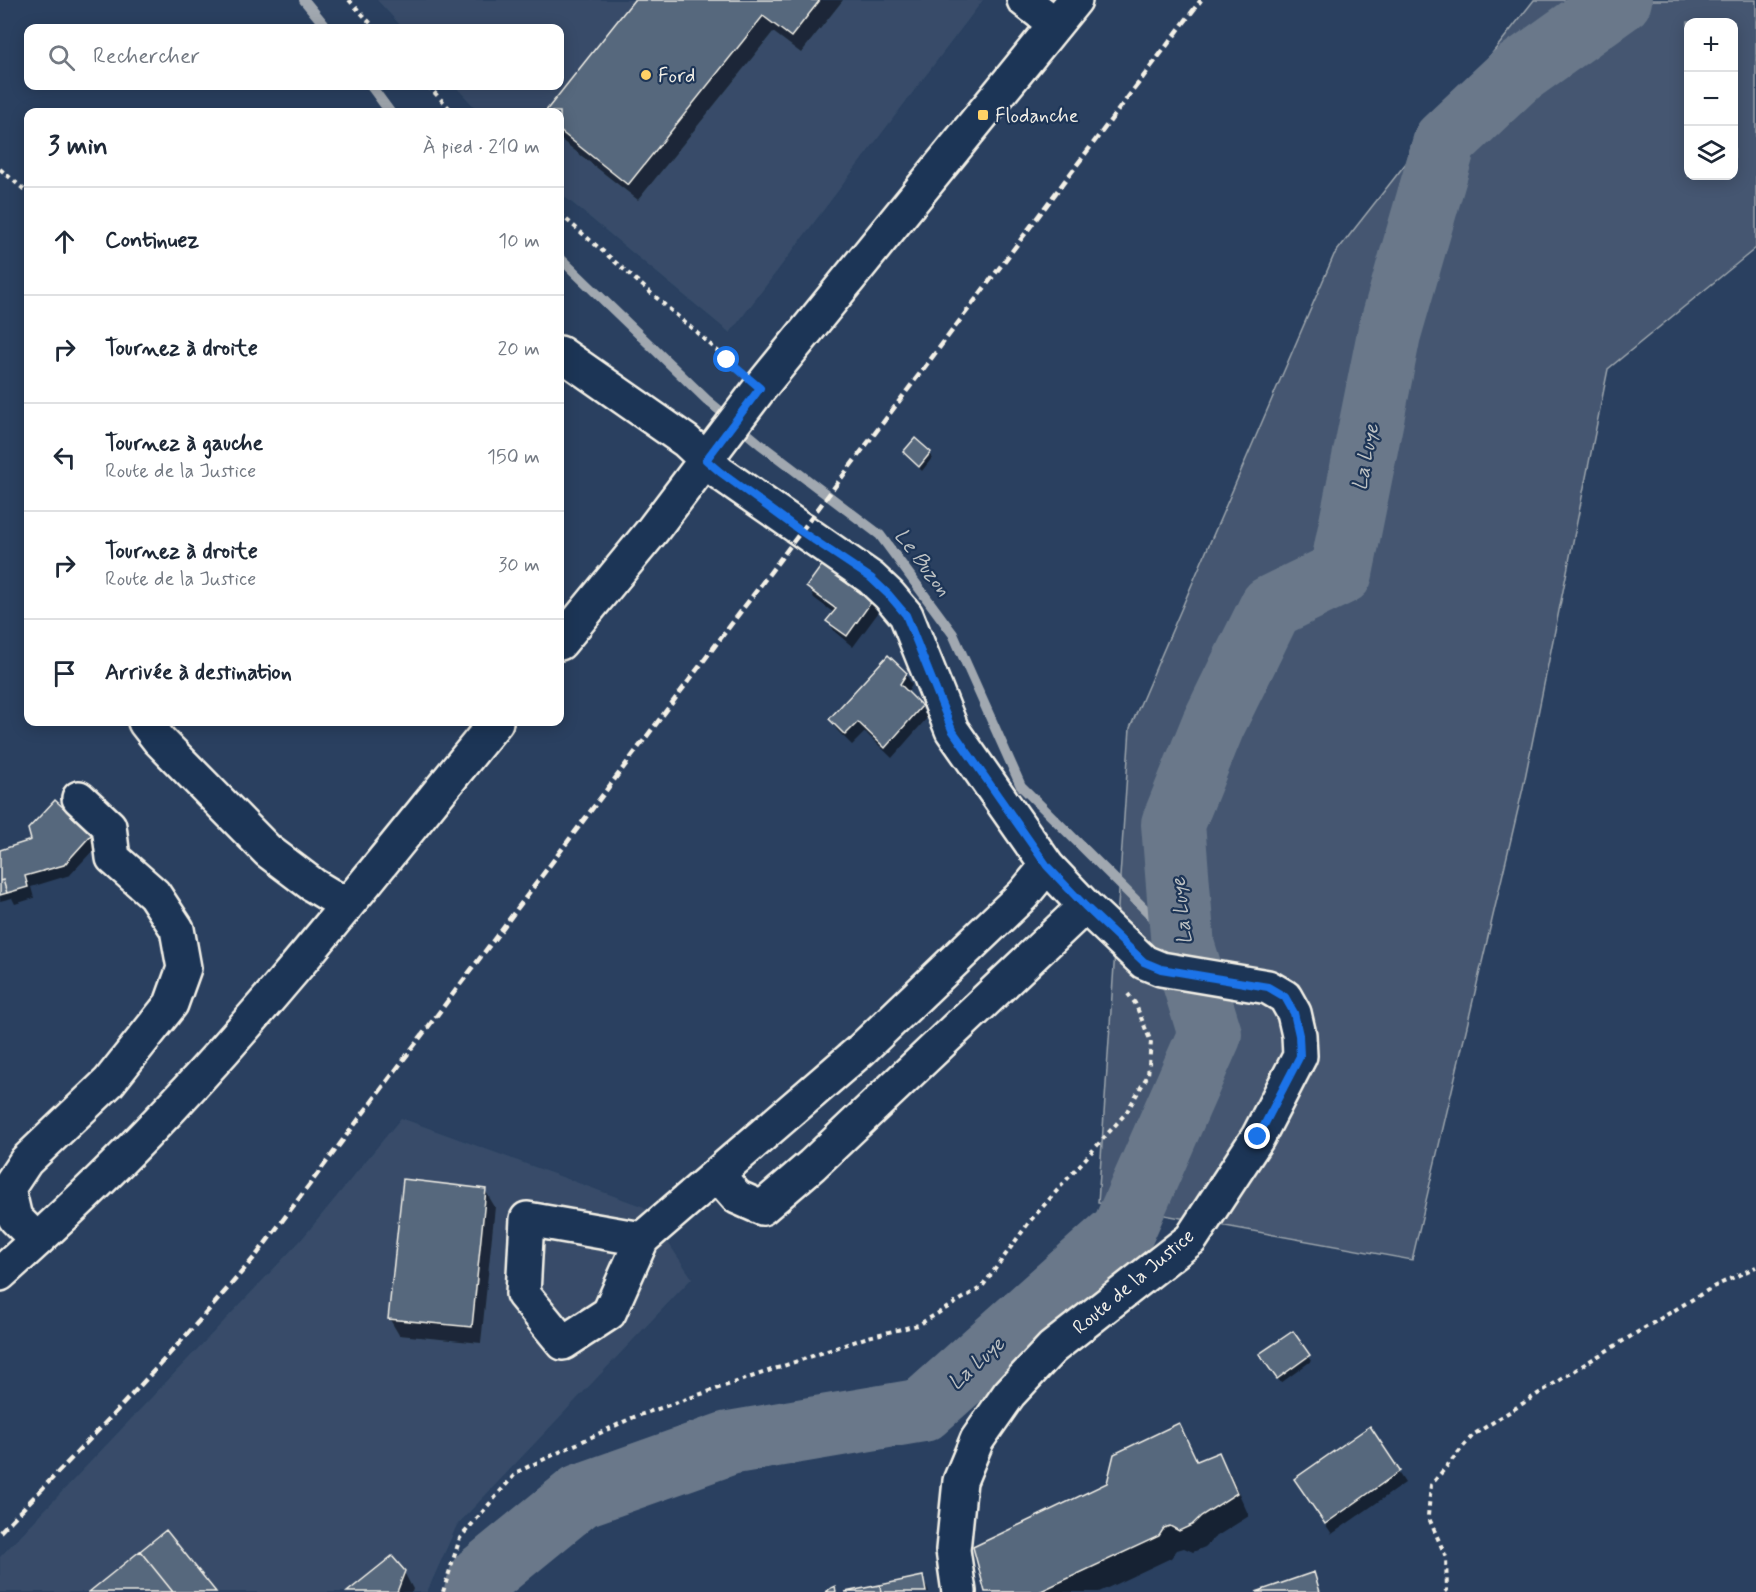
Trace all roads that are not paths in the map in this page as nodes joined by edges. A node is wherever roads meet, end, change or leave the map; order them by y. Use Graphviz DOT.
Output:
graph roads {
  1 [pos="1024,0"];
  2 [pos="1065,12"];
  3 [pos="564,356"];
  4 [pos="714,449"];
  5 [pos="564,638"];
  6 [pos="148,726"];
  7 [pos="493,726"];
  8 [pos="79,798"];
  9 [pos="1047,866"];
  10 [pos="346,905"];
  11 [pos="1085,906"];
  12 [pos="717,1174"];
  13 [pos="642,1239"];
  14 [pos="37,1240"];
  15 [pos="0,1274"];
  16 [pos="959,1592"];
  1 -- 2 [label="street"];
  2 -- 4 [label="street"];
  3 -- 4 [label="street, Route de la Justice"];
  4 -- 5 [label="street"];
  4 -- 9 [label="street, Route de la Justice"];
  6 -- 10 [label="street"];
  7 -- 10 [label="street"];
  8 -- 14 [label="street"];
  9 -- 11 [label="street, Route de la Justice"];
  9 -- 12 [label="street"];
  10 -- 14 [label="street"];
  11 -- 12 [label="street"];
  11 -- 16 [label="street, Route de la Justice"];
  12 -- 13 [label="street"];
  14 -- 15 [label="street"];
}
